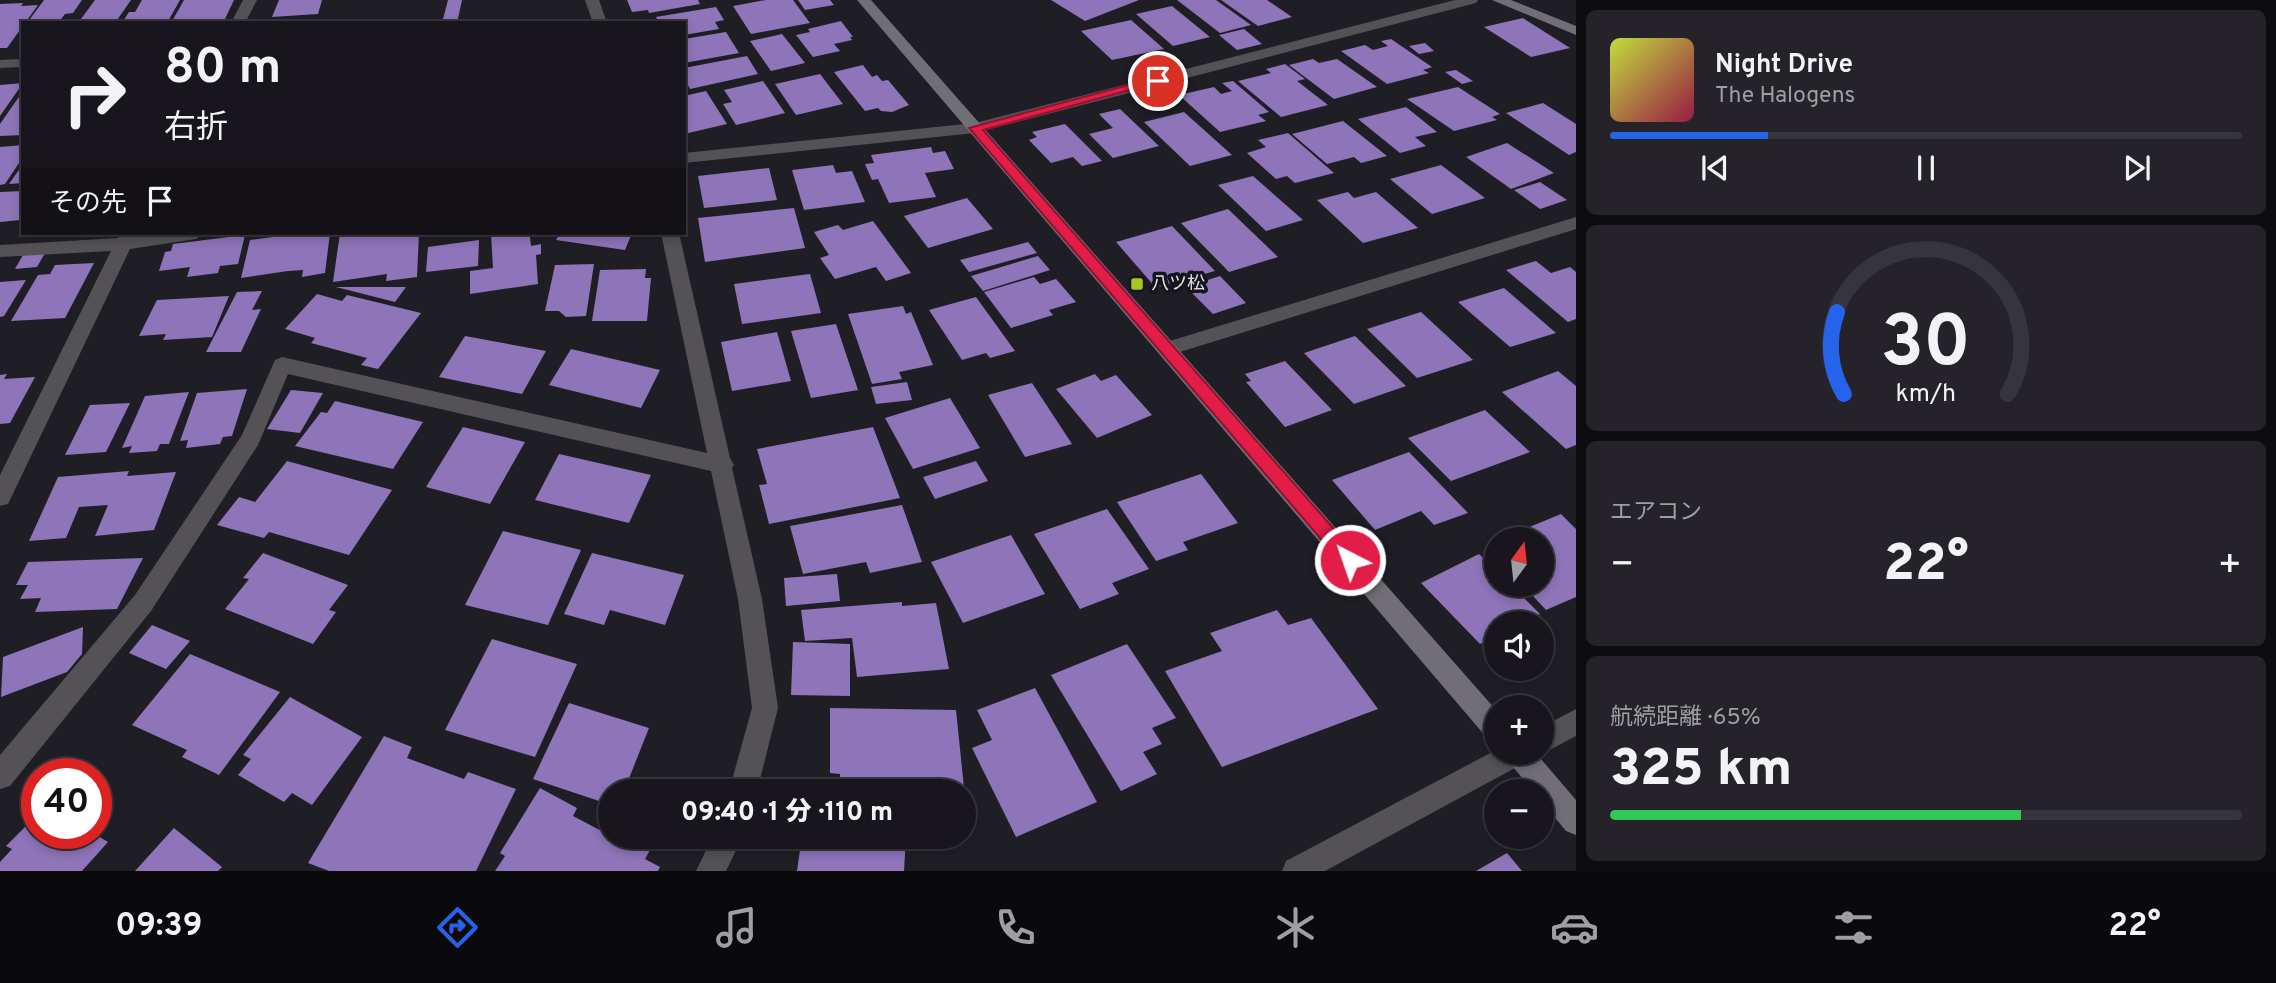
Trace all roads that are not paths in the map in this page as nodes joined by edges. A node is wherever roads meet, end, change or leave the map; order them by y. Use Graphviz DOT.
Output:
graph roads {
  1 [pos="250,0"];
  2 [pos="592,0"];
  3 [pos="864,0"];
  4 [pos="1471,0"];
  5 [pos="1499,0"];
  6 [pos="239,21"];
  7 [pos="599,21"];
  8 [pos="1576,31"];
  9 [pos="21,63"];
  10 [pos="0,64"];
  11 [pos="975,128"];
  12 [pos="686,158"];
  13 [pos="1576,223"];
  14 [pos="168,235"];
  15 [pos="670,235"];
  16 [pos="127,238"];
  17 [pos="0,251"];
  18 [pos="1167,349"];
  19 [pos="723,465"];
  20 [pos="0,497"];
  21 [pos="1484,715"];
  22 [pos="1576,722"];
  23 [pos="1554,734"];
  24 [pos="1496,765"];
  25 [pos="1535,765"];
  26 [pos="0,776"];
  27 [pos="746,779"];
  28 [pos="1576,821"];
  29 [pos="722,849"];
  30 [pos="710,871"];
  31 [pos="1296,871"];
  1 -- 6 [label="street"];
  2 -- 7 [label="street"];
  3 -- 11 [label="street"];
  4 -- 11 [label="street"];
  5 -- 8 [label="street"];
  9 -- 10 [label="street"];
  11 -- 12 [label="street"];
  11 -- 18 [label="street"];
  13 -- 18 [label="street"];
  14 -- 16 [label="street"];
  15 -- 19 [label="street"];
  16 -- 17 [label="street"];
  16 -- 20 [label="street"];
  18 -- 21 [label="street"];
  19 -- 26 [label="street"];
  19 -- 27 [label="street"];
  22 -- 23 [label="street"];
  24 -- 31 [label="street"];
  25 -- 28 [label="street"];
  29 -- 30 [label="street"];
}
